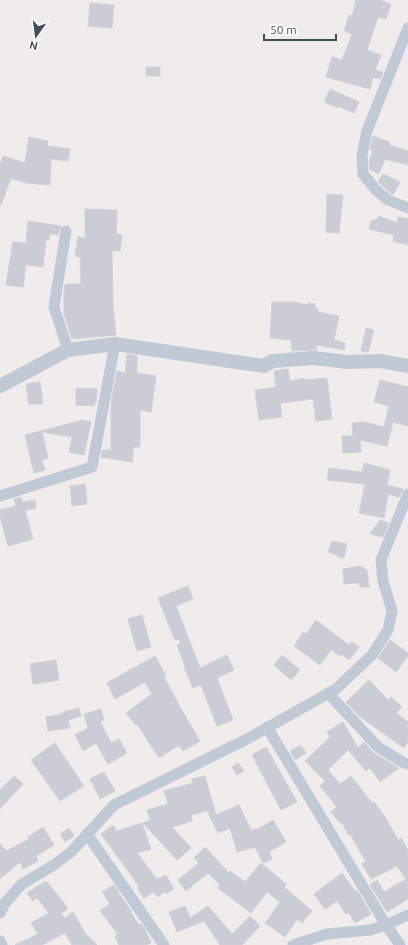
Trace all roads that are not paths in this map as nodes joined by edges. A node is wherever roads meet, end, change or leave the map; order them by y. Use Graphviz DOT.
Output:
graph roads {
  1 [pos="408,28"];
  2 [pos="408,208"];
  3 [pos="66,231"];
  4 [pos="115,344"];
  5 [pos="68,350"];
  6 [pos="408,366"];
  7 [pos="0,386"];
  8 [pos="408,494"];
  9 [pos="0,496"];
  10 [pos="328,693"];
  11 [pos="268,727"];
  12 [pos="408,764"];
  13 [pos="87,834"];
  14 [pos="0,913"];
  15 [pos="408,916"];
  16 [pos="386,925"];
  17 [pos="0,941"];
  18 [pos="2,945"];
  19 [pos="164,945"];
  20 [pos="293,945"];
  21 [pos="400,945"];
  1 -- 2 [label="street"];
  3 -- 5 [label="street"];
  4 -- 5 [label="street"];
  4 -- 6 [label="street"];
  4 -- 9 [label="street"];
  5 -- 7 [label="street"];
  8 -- 10 [label="street"];
  10 -- 11 [label="street"];
  10 -- 12 [label="street"];
  11 -- 13 [label="street"];
  11 -- 16 [label="street"];
  13 -- 14 [label="street"];
  13 -- 19 [label="street"];
  15 -- 16 [label="street"];
  16 -- 20 [label="street"];
  16 -- 21 [label="street"];
  17 -- 18 [label="street"];
}
